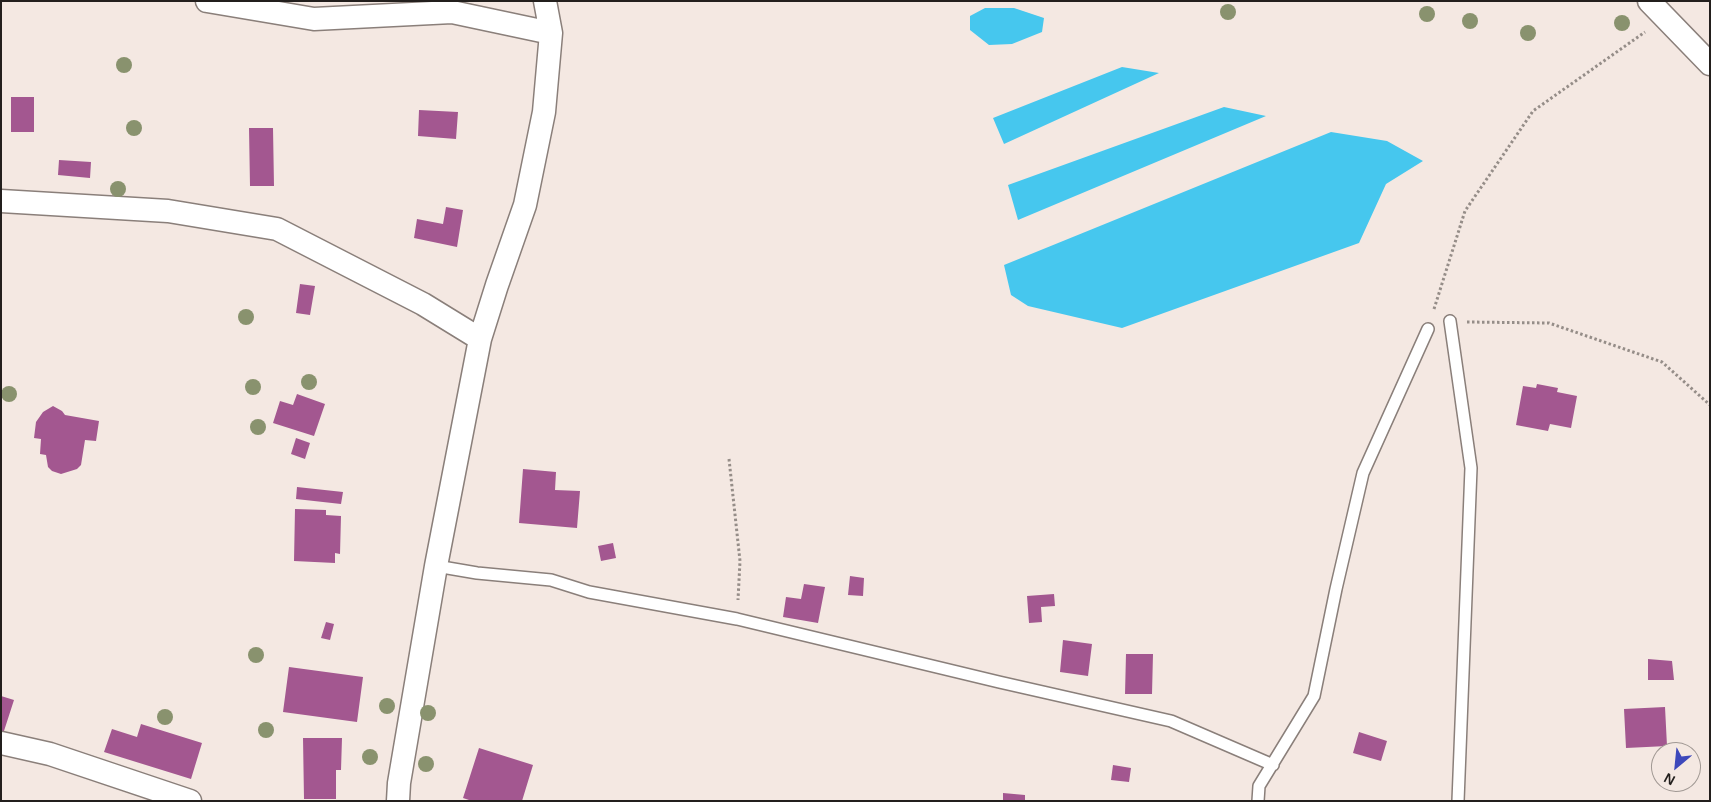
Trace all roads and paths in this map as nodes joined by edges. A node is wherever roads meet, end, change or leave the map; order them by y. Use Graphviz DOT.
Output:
graph roads {
  1 [pos="207,1"];
  2 [pos="545,1"];
  3 [pos="1649,1"];
  4 [pos="1665,17"];
  5 [pos="552,33"];
  6 [pos="1710,64"];
  7 [pos="1,201"];
  8 [pos="1450,321"];
  9 [pos="1428,329"];
  10 [pos="480,339"];
  11 [pos="1710,405"];
  12 [pos="729,459"];
  13 [pos="436,566"];
  14 [pos="737,618"];
  15 [pos="1,743"];
  16 [pos="1273,765"];
  17 [pos="190,801"];
  18 [pos="398,801"];
  19 [pos="1258,801"];
  20 [pos="1458,801"];
  1 -- 5 [label="street"];
  2 -- 5 [label="street"];
  3 -- 4 [label="street"];
  4 -- 6 [label="street"];
  4 -- 9 [label="path"];
  5 -- 10 [label="street"];
  7 -- 10 [label="street"];
  8 -- 11 [label="path"];
  8 -- 20 [label="lane"];
  9 -- 16 [label="lane"];
  10 -- 13 [label="street"];
  12 -- 14 [label="path"];
  13 -- 14 [label="lane"];
  13 -- 18 [label="street"];
  14 -- 16 [label="lane"];
  15 -- 17 [label="street"];
  16 -- 19 [label="lane"];
}
